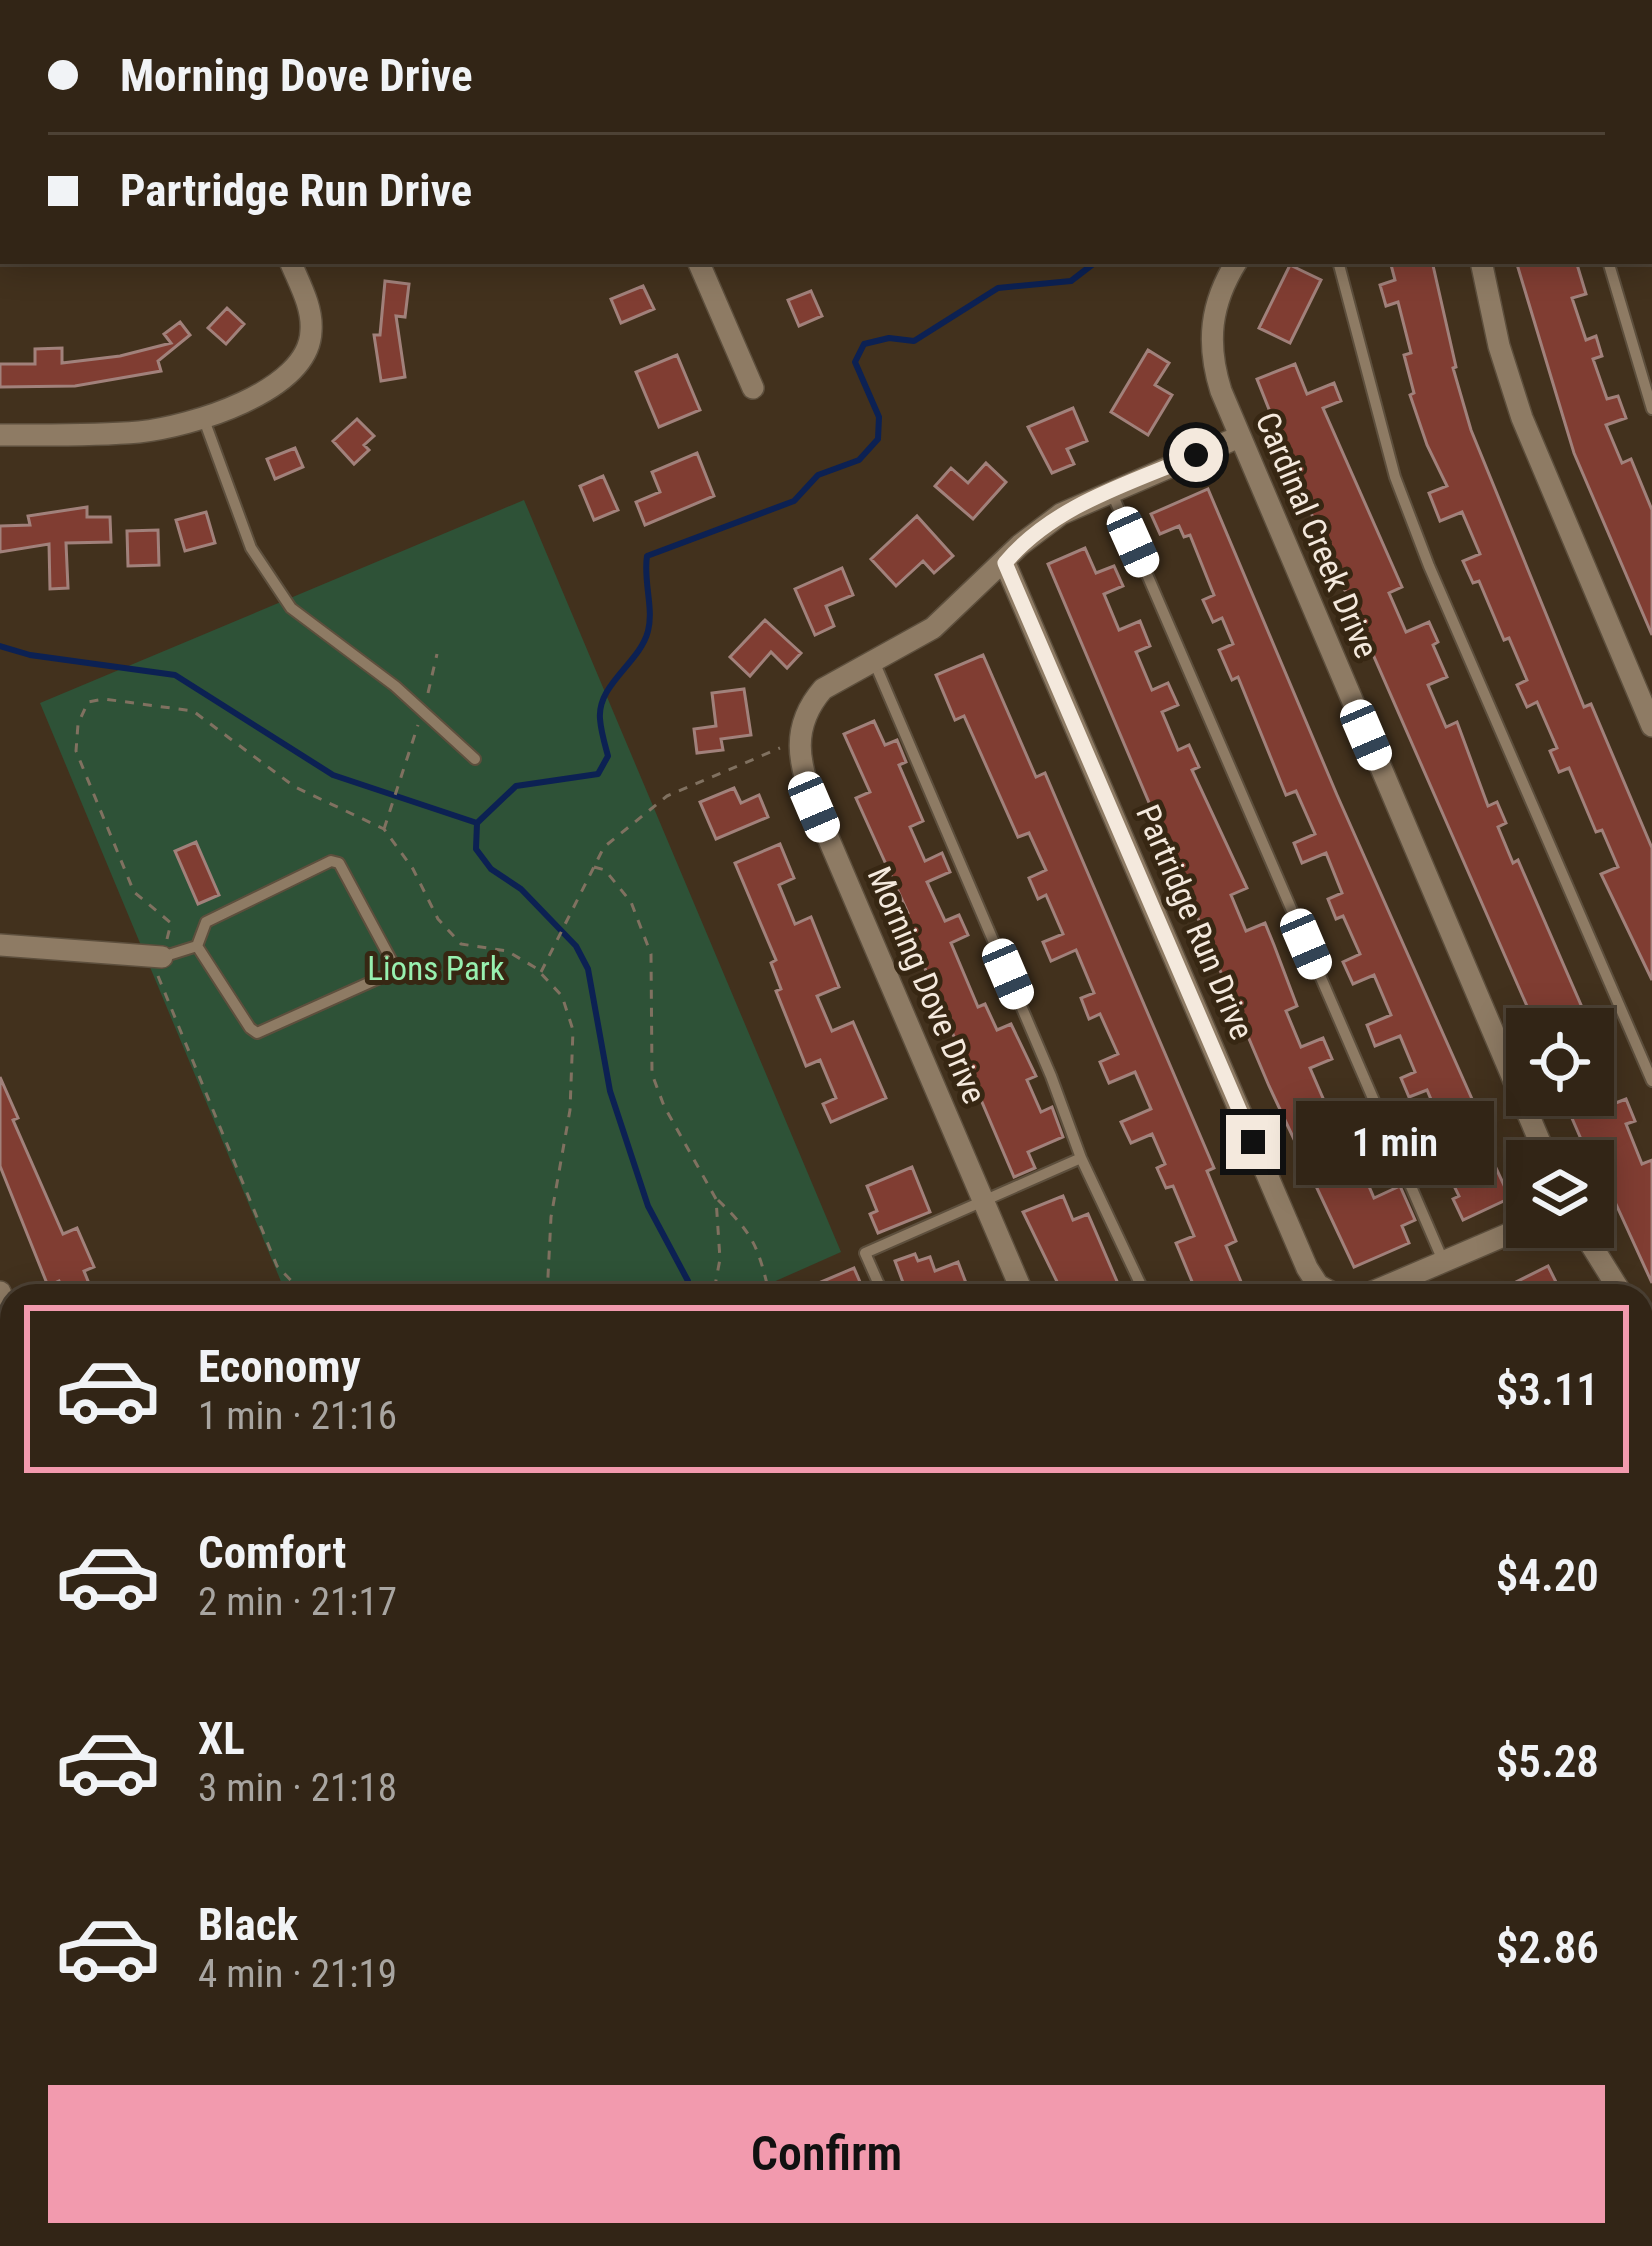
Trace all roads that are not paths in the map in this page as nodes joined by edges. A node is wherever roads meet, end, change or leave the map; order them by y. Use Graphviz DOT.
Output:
graph roads {
  1 [pos="291,264"];
  2 [pos="699,264"];
  3 [pos="1235,264"];
  4 [pos="1339,264"];
  5 [pos="1481,264"];
  6 [pos="1610,264"];
  7 [pos="753,388"];
  8 [pos="1652,409"];
  9 [pos="203,417"];
  10 [pos="0,435"];
  11 [pos="1239,437"];
  12 [pos="1111,491"];
  13 [pos="1005,563"];
  14 [pos="874,659"];
  15 [pos="1652,726"];
  16 [pos="476,759"];
  17 [pos="0,945"];
  18 [pos="197,946"];
  19 [pos="162,957"];
  20 [pos="1652,1081"];
  21 [pos="1539,1140"];
  22 [pos="1081,1158"];
  23 [pos="983,1202"];
  24 [pos="1506,1235"];
  25 [pos="1593,1248"];
  26 [pos="1444,1262"];
  27 [pos="879,1284"];
  28 [pos="1019,1284"];
  29 [pos="1140,1284"];
  30 [pos="1317,1284"];
  31 [pos="1392,1284"];
  32 [pos="1616,1284"];
  1 -- 9 [label="street"];
  2 -- 7 [label="street"];
  3 -- 11 [label="street, Cardinal Creek Drive"];
  4 -- 20 [label="lane"];
  5 -- 15 [label="street"];
  6 -- 8 [label="lane"];
  9 -- 10 [label="street"];
  9 -- 16 [label="lane"];
  11 -- 12 [label="street"];
  11 -- 21 [label="street, Cardinal Creek Drive"];
  12 -- 13 [label="street"];
  12 -- 26 [label="lane"];
  13 -- 14 [label="street"];
  13 -- 30 [label="street, Partridge Run Drive"];
  14 -- 22 [label="lane"];
  14 -- 23 [label="street, Morning Dove Drive"];
  17 -- 19 [label="street"];
  18 -- 18 [label="lane"];
  18 -- 19 [label="lane"];
  22 -- 23 [label="lane"];
  22 -- 29 [label="lane"];
  23 -- 27 [label="lane"];
  23 -- 28 [label="street, Morning Dove Drive"];
  24 -- 26 [label="street"];
  25 -- 32 [label="street"];
  26 -- 31 [label="street"];
}
